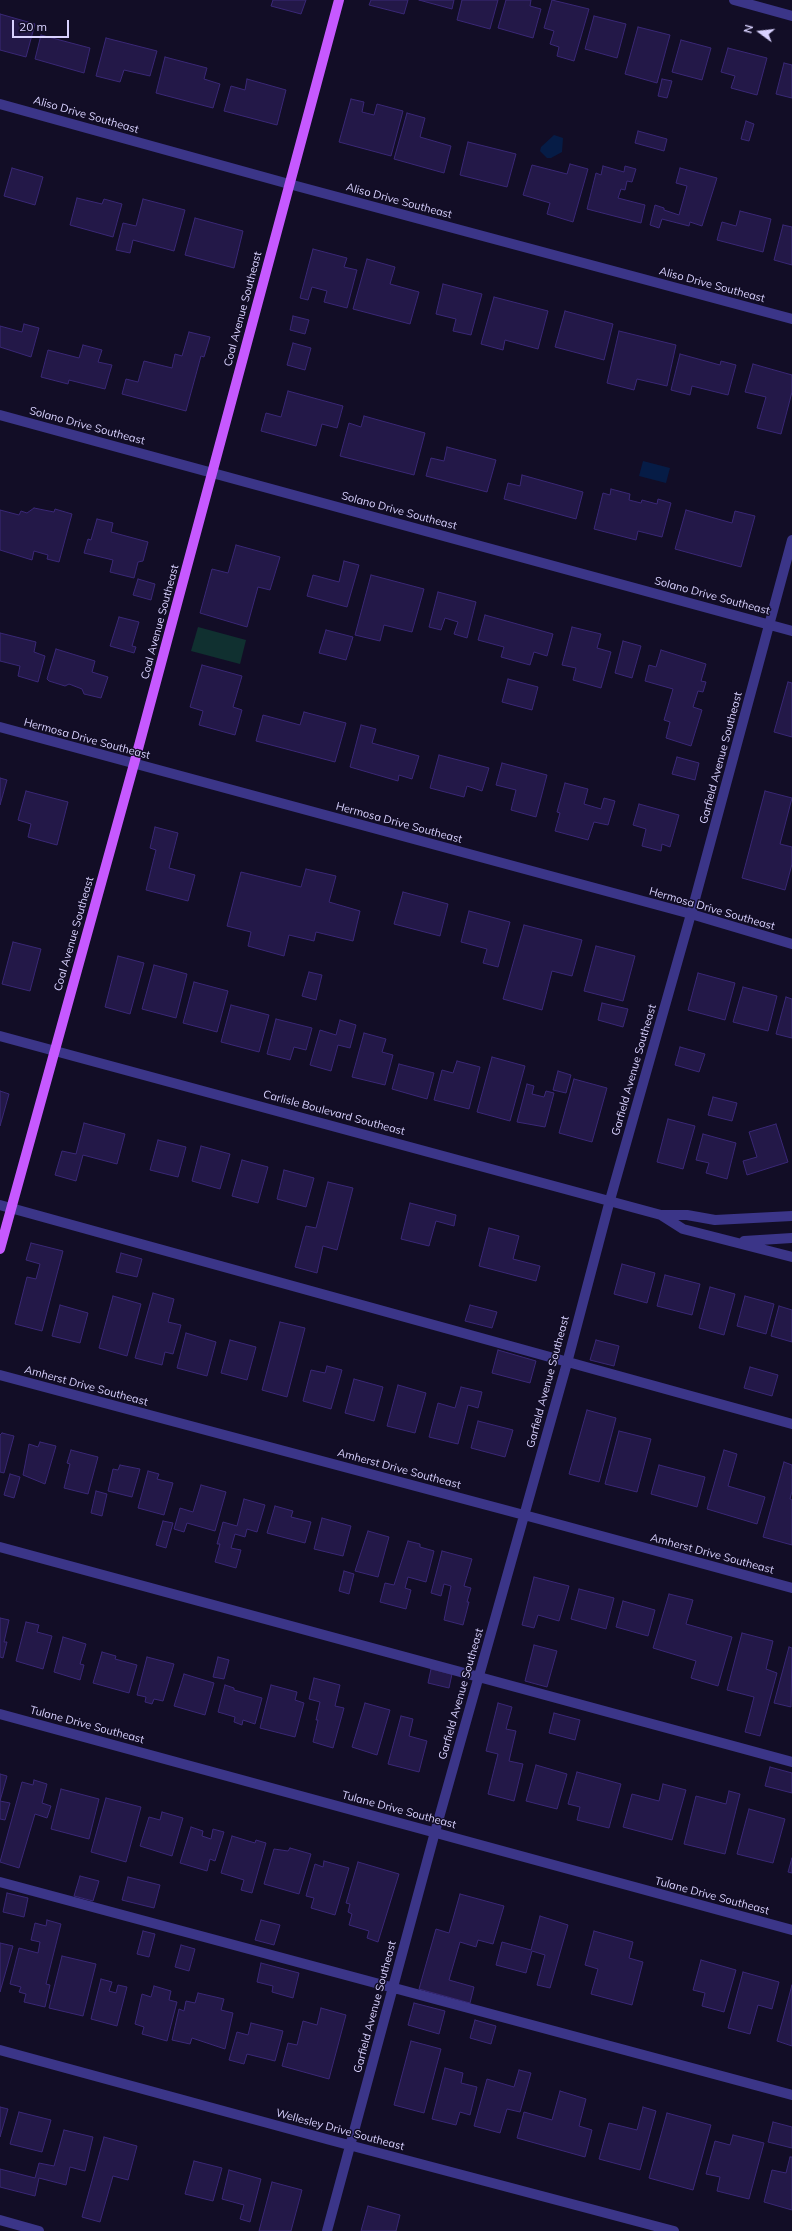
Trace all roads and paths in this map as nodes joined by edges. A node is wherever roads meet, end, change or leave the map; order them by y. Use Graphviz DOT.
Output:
graph roads {
  1 [pos="339,0"];
  2 [pos="734,0"];
  3 [pos="792,16"];
  4 [pos="0,104"];
  5 [pos="289,184"];
  6 [pos="792,319"];
  7 [pos="0,415"];
  8 [pos="212,473"];
  9 [pos="792,540"];
  10 [pos="770,624"];
  11 [pos="792,631"];
  12 [pos="0,727"];
  13 [pos="134,764"];
  14 [pos="691,914"];
  15 [pos="792,944"];
  16 [pos="0,1036"];
  17 [pos="54,1050"];
  18 [pos="610,1200"];
  19 [pos="0,1205"];
  20 [pos="11,1208"];
  21 [pos="789,1214"];
  22 [pos="661,1215"];
  23 [pos="792,1238"];
  24 [pos="734,1241"];
  25 [pos="0,1249"];
  26 [pos="792,1257"];
  27 [pos="567,1363"];
  28 [pos="0,1375"];
  29 [pos="792,1424"];
  30 [pos="524,1515"];
  31 [pos="0,1547"];
  32 [pos="792,1588"];
  33 [pos="479,1678"];
  34 [pos="0,1714"];
  35 [pos="792,1762"];
  36 [pos="435,1832"];
  37 [pos="0,1882"];
  38 [pos="792,1930"];
  39 [pos="393,1987"];
  40 [pos="0,2050"];
  41 [pos="792,2095"];
  42 [pos="350,2146"];
  43 [pos="0,2220"];
  44 [pos="39,2231"];
  45 [pos="327,2231"];
  46 [pos="674,2231"];
  1 -- 5 [label="main road, Coal Avenue Southeast"];
  2 -- 3 [label="street"];
  4 -- 5 [label="street, Aliso Drive Southeast"];
  5 -- 6 [label="street, Aliso Drive Southeast"];
  5 -- 8 [label="main road, Coal Avenue Southeast"];
  7 -- 8 [label="street, Solano Drive Southeast"];
  8 -- 10 [label="street, Solano Drive Southeast"];
  8 -- 13 [label="main road, Coal Avenue Southeast"];
  9 -- 10 [label="street, Garfield Avenue Southeast"];
  10 -- 11 [label="street, Solano Drive Southeast"];
  10 -- 14 [label="street, Garfield Avenue Southeast"];
  12 -- 13 [label="street, Hermosa Drive Southeast"];
  13 -- 14 [label="street, Hermosa Drive Southeast"];
  13 -- 17 [label="main road, Coal Avenue Southeast"];
  14 -- 15 [label="street, Hermosa Drive Southeast"];
  14 -- 18 [label="street, Garfield Avenue Southeast"];
  16 -- 17 [label="street, Carlisle Boulevard Southeast"];
  17 -- 18 [label="street, Carlisle Boulevard Southeast"];
  17 -- 20 [label="main road, Coal Avenue Southeast"];
  18 -- 22 [label="street, Carlisle Boulevard Southeast"];
  18 -- 27 [label="street, Garfield Avenue Southeast"];
  19 -- 20 [label="street"];
  20 -- 25 [label="main road, Coal Avenue Southeast"];
  20 -- 27 [label="street"];
  21 -- 22 [label="street, Carlisle Boulevard Southeast"];
  22 -- 24 [label="street, Carlisle Boulevard Southeast"];
  23 -- 24 [label="street"];
  24 -- 26 [label="street, Carlisle Boulevard Southeast"];
  27 -- 29 [label="street"];
  27 -- 30 [label="street, Garfield Avenue Southeast"];
  28 -- 30 [label="street, Amherst Drive Southeast"];
  30 -- 32 [label="street, Amherst Drive Southeast"];
  30 -- 33 [label="street, Garfield Avenue Southeast"];
  31 -- 33 [label="street"];
  33 -- 35 [label="street"];
  33 -- 36 [label="street, Garfield Avenue Southeast"];
  34 -- 36 [label="street, Tulane Drive Southeast"];
  36 -- 38 [label="street, Tulane Drive Southeast"];
  36 -- 39 [label="street, Garfield Avenue Southeast"];
  37 -- 39 [label="street"];
  39 -- 41 [label="street"];
  39 -- 42 [label="street, Garfield Avenue Southeast"];
  40 -- 42 [label="street, Wellesley Drive Southeast"];
  42 -- 45 [label="street, Garfield Avenue Southeast"];
  42 -- 46 [label="street, Wellesley Drive Southeast"];
  43 -- 44 [label="street"];
}
